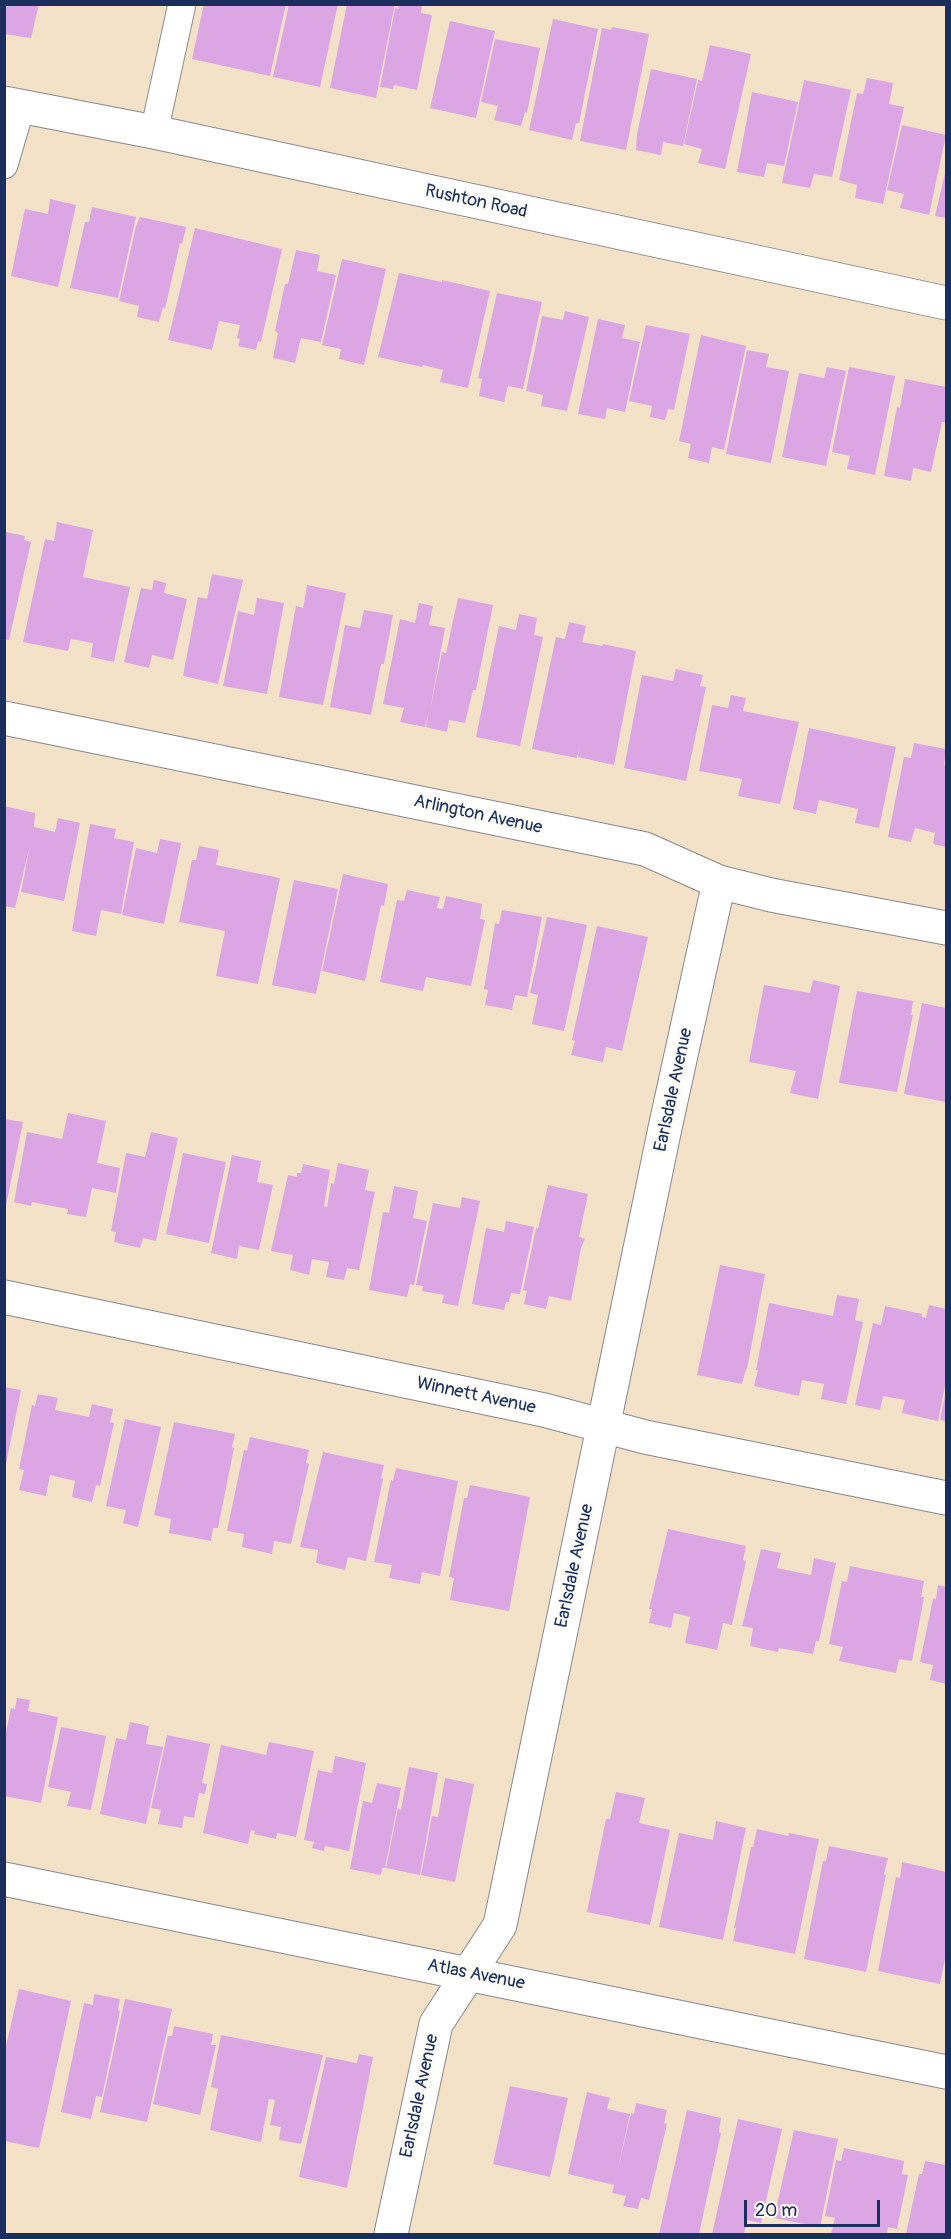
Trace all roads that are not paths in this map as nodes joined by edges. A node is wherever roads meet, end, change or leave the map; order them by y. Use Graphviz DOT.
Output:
graph roads {
  1 [pos="182,4"];
  2 [pos="13,105"];
  3 [pos="154,132"];
  4 [pos="4,165"];
  5 [pos="946,303"];
  6 [pos="4,718"];
  7 [pos="719,882"];
  8 [pos="946,928"];
  9 [pos="4,1297"];
  10 [pos="603,1426"];
  11 [pos="946,1498"];
  12 [pos="4,1879"];
  13 [pos="469,1973"];
  14 [pos="946,2072"];
  15 [pos="391,2235"];
  1 -- 3 [label="lane"];
  2 -- 3 [label="street, Rushton Road"];
  2 -- 4 [label="lane"];
  3 -- 5 [label="street, Rushton Road"];
  6 -- 7 [label="street, Arlington Avenue"];
  7 -- 8 [label="street, Arlington Avenue"];
  7 -- 10 [label="street, Earlsdale Avenue"];
  9 -- 10 [label="street, Winnett Avenue"];
  10 -- 11 [label="street, Winnett Avenue"];
  10 -- 13 [label="street, Earlsdale Avenue"];
  12 -- 13 [label="street, Atlas Avenue"];
  13 -- 14 [label="street, Atlas Avenue"];
  13 -- 15 [label="street, Earlsdale Avenue"];
}
